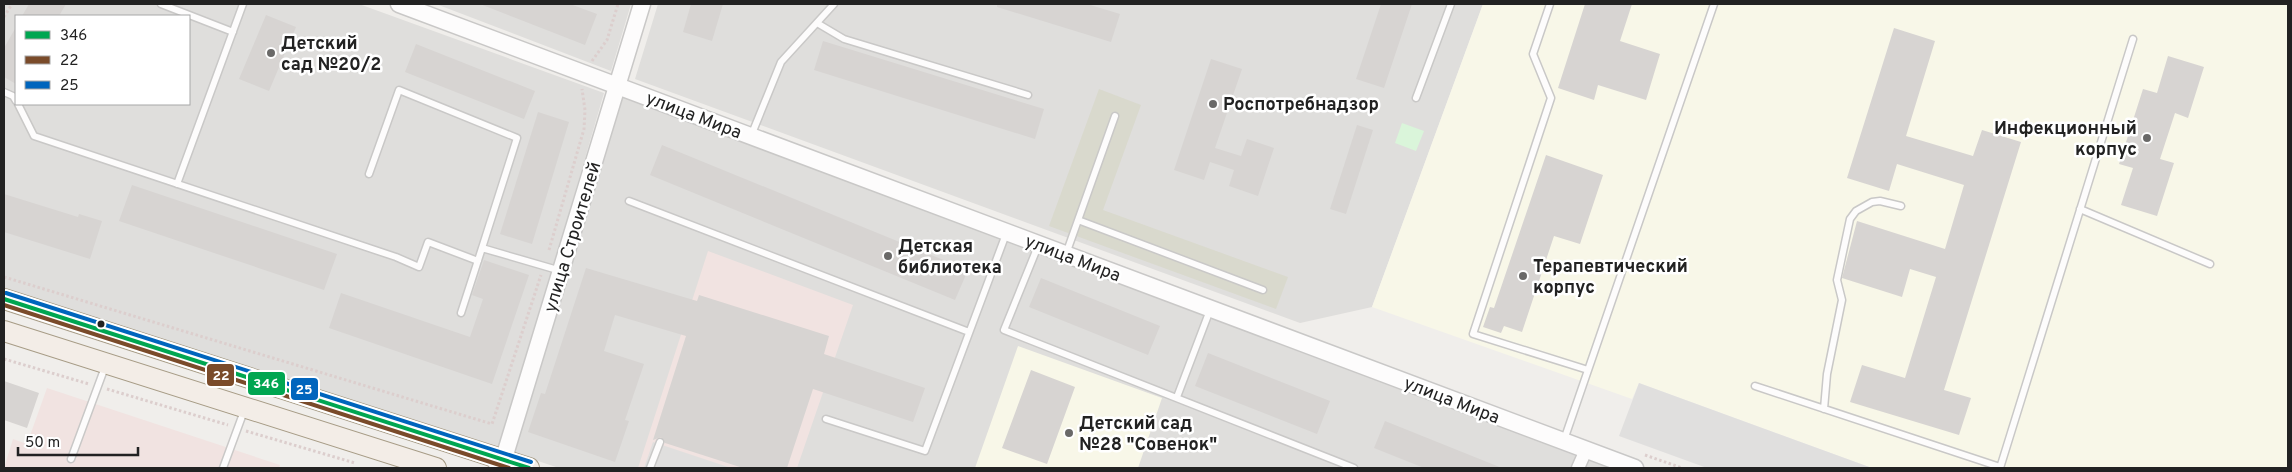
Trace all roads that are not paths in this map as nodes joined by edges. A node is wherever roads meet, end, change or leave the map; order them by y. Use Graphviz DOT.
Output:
graph roads {
  1 [pos="161,4"];
  2 [pos="243,4"];
  3 [pos="399,4"];
  4 [pos="642,4"];
  5 [pos="834,4"];
  6 [pos="1451,4"];
  7 [pos="1550,4"];
  8 [pos="1714,4"];
  9 [pos="189,15"];
  10 [pos="190,15"];
  11 [pos="817,23"];
  12 [pos="233,32"];
  13 [pos="2133,39"];
  14 [pos="616,86"];
  15 [pos="4,92"];
  16 [pos="1028,95"];
  17 [pos="1416,98"];
  18 [pos="15,99"];
  19 [pos="18,105"];
  20 [pos="1115,116"];
  21 [pos="751,137"];
  22 [pos="369,174"];
  23 [pos="177,184"];
  24 [pos="629,200"];
  25 [pos="1901,206"];
  26 [pos="2080,209"];
  27 [pos="1078,220"];
  28 [pos="1006,233"];
  29 [pos="1038,245"];
  30 [pos="482,248"];
  31 [pos="1066,255"];
  32 [pos="478,260"];
  33 [pos="2210,264"];
  34 [pos="562,272"];
  35 [pos="1263,290"];
  36 [pos="4,299"];
  37 [pos="1210,309"];
  38 [pos="461,313"];
  39 [pos="4,331"];
  40 [pos="969,332"];
  41 [pos="106,363"];
  42 [pos="1588,370"];
  43 [pos="1754,386"];
  44 [pos="1177,397"];
  45 [pos="246,408"];
  46 [pos="1824,409"];
  47 [pos="826,419"];
  48 [pos="660,442"];
  49 [pos="1564,442"];
  50 [pos="1586,450"];
  51 [pos="71,459"];
  52 [pos="500,464"];
  53 [pos="223,468"];
  54 [pos="436,468"];
  55 [pos="529,468"];
  56 [pos="650,468"];
  57 [pos="1354,468"];
  58 [pos="1578,468"];
  59 [pos="1635,468"];
  60 [pos="2000,468"];
  1 -- 9 [label="lane"];
  2 -- 12 [label="lane"];
  3 -- 14 [label="street, улица Мира"];
  4 -- 14 [label="street, улица Строителей"];
  5 -- 11 [label="lane"];
  6 -- 17 [label="lane"];
  7 -- 42 [label="lane"];
  8 -- 42 [label="lane"];
  10 -- 12 [label="lane"];
  11 -- 16 [label="lane"];
  11 -- 21 [label="lane"];
  12 -- 23 [label="lane"];
  13 -- 26 [label="lane"];
  14 -- 21 [label="street, улица Мира"];
  14 -- 34 [label="street, улица Строителей"];
  15 -- 18 [label="lane"];
  19 -- 23 [label="lane"];
  20 -- 27 [label="lane"];
  21 -- 28 [label="street, улица Мира"];
  22 -- 30 [label="lane"];
  23 -- 32 [label="lane"];
  24 -- 40 [label="lane"];
  25 -- 46 [label="lane"];
  26 -- 33 [label="lane"];
  26 -- 60 [label="lane"];
  27 -- 31 [label="lane"];
  27 -- 35 [label="lane"];
  28 -- 29 [label="street, улица Мира"];
  28 -- 40 [label="lane"];
  29 -- 31 [label="street, улица Мира"];
  29 -- 44 [label="lane"];
  30 -- 32 [label="lane"];
  30 -- 34 [label="lane"];
  31 -- 37 [label="street, улица Мира"];
  32 -- 38 [label="lane"];
  34 -- 52 [label="street, улица Строителей"];
  36 -- 52 [label="main road"];
  37 -- 44 [label="lane"];
  37 -- 49 [label="street, улица Мира"];
  39 -- 41 [label="main road"];
  40 -- 47 [label="lane"];
  41 -- 45 [label="main road"];
  41 -- 51 [label="lane"];
  42 -- 49 [label="lane"];
  43 -- 46 [label="lane"];
  44 -- 57 [label="lane"];
  45 -- 53 [label="lane"];
  45 -- 54 [label="main road"];
  46 -- 60 [label="lane"];
  48 -- 56 [label="lane"];
  49 -- 50 [label="street, улица Мира"];
  50 -- 58 [label="street"];
  50 -- 59 [label="street, улица Мира"];
  52 -- 55 [label="main road"];
}
